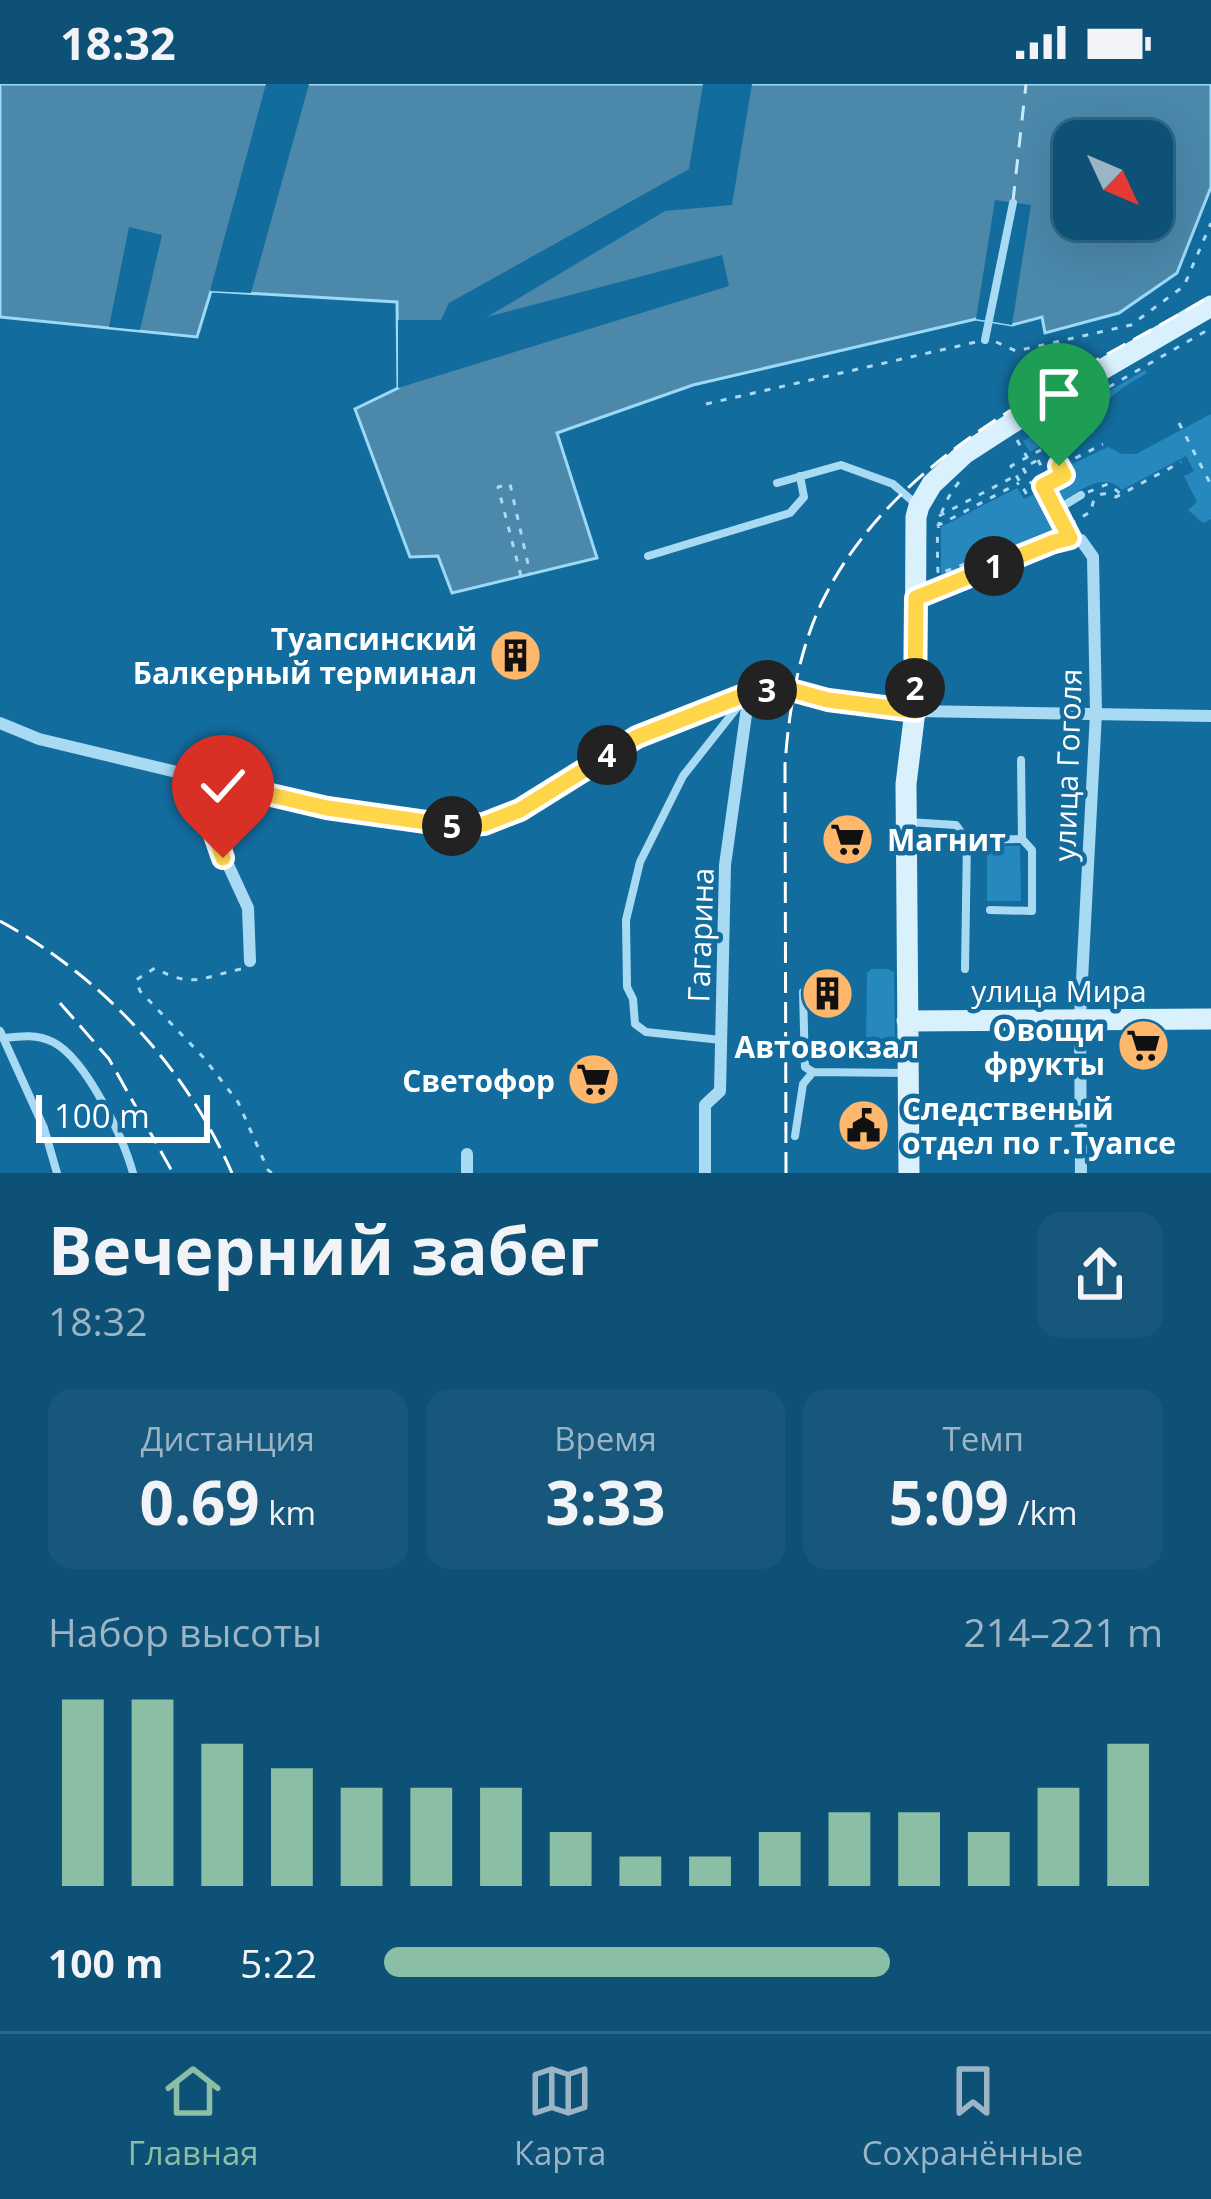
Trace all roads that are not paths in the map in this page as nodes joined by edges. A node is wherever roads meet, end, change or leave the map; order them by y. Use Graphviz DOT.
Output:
graph roads {
  1 [pos="1013,202"];
  2 [pos="1211,306"];
  3 [pos="985,340"];
  4 [pos="800,476"];
  5 [pos="777,483"];
  6 [pos="1081,495"];
  7 [pos="929,511"];
  8 [pos="1068,532"];
  9 [pos="648,556"];
  10 [pos="916,598"];
  11 [pos="749,693"];
  12 [pos="915,711"];
  13 [pos="1096,712"];
  14 [pos="1211,716"];
  15 [pos="0,723"];
  16 [pos="1022,760"];
  17 [pos="207,780"];
  18 [pos="907,822"];
  19 [pos="1022,839"];
  20 [pos="967,840"];
  21 [pos="990,910"];
  22 [pos="250,961"];
  23 [pos="965,969"];
  24 [pos="803,992"];
  25 [pos="1080,1018"];
  26 [pos="1211,1019"];
  27 [pos="907,1021"];
  28 [pos="3,1035"];
  29 [pos="721,1040"];
  30 [pos="813,1072"];
  31 [pos="908,1073"];
  32 [pos="795,1136"];
  33 [pos="467,1154"];
  34 [pos="57,1173"];
  35 [pos="133,1173"];
  36 [pos="467,1173"];
  37 [pos="705,1173"];
  38 [pos="908,1173"];
  39 [pos="1081,1173"];
  1 -- 3 [label="lane"];
  2 -- 7 [label="street"];
  4 -- 5 [label="lane"];
  4 -- 7 [label="lane"];
  4 -- 9 [label="lane"];
  6 -- 8 [label="lane"];
  7 -- 10 [label="street"];
  8 -- 10 [label="street"];
  8 -- 13 [label="street, улица Гоголя"];
  10 -- 12 [label="street"];
  11 -- 12 [label="street"];
  11 -- 17 [label="street"];
  11 -- 29 [label="street, Гагарина"];
  11 -- 29 [label="lane"];
  12 -- 13 [label="street"];
  12 -- 18 [label="street"];
  13 -- 14 [label="street"];
  13 -- 25 [label="street, улица Гоголя"];
  15 -- 17 [label="street"];
  16 -- 19 [label="lane"];
  17 -- 22 [label="street"];
  18 -- 20 [label="lane"];
  18 -- 27 [label="street"];
  19 -- 20 [label="lane"];
  19 -- 21 [label="lane"];
  20 -- 23 [label="lane"];
  24 -- 30 [label="lane"];
  25 -- 26 [label="street, улица Мира"];
  25 -- 27 [label="street, улица Мира"];
  25 -- 39 [label="street, улица Гоголя"];
  27 -- 31 [label="street"];
  28 -- 34 [label="lane"];
  28 -- 35 [label="lane"];
  29 -- 37 [label="street, Гагарина"];
  30 -- 31 [label="lane"];
  30 -- 32 [label="lane"];
  31 -- 38 [label="street"];
  33 -- 36 [label="street"];
}
